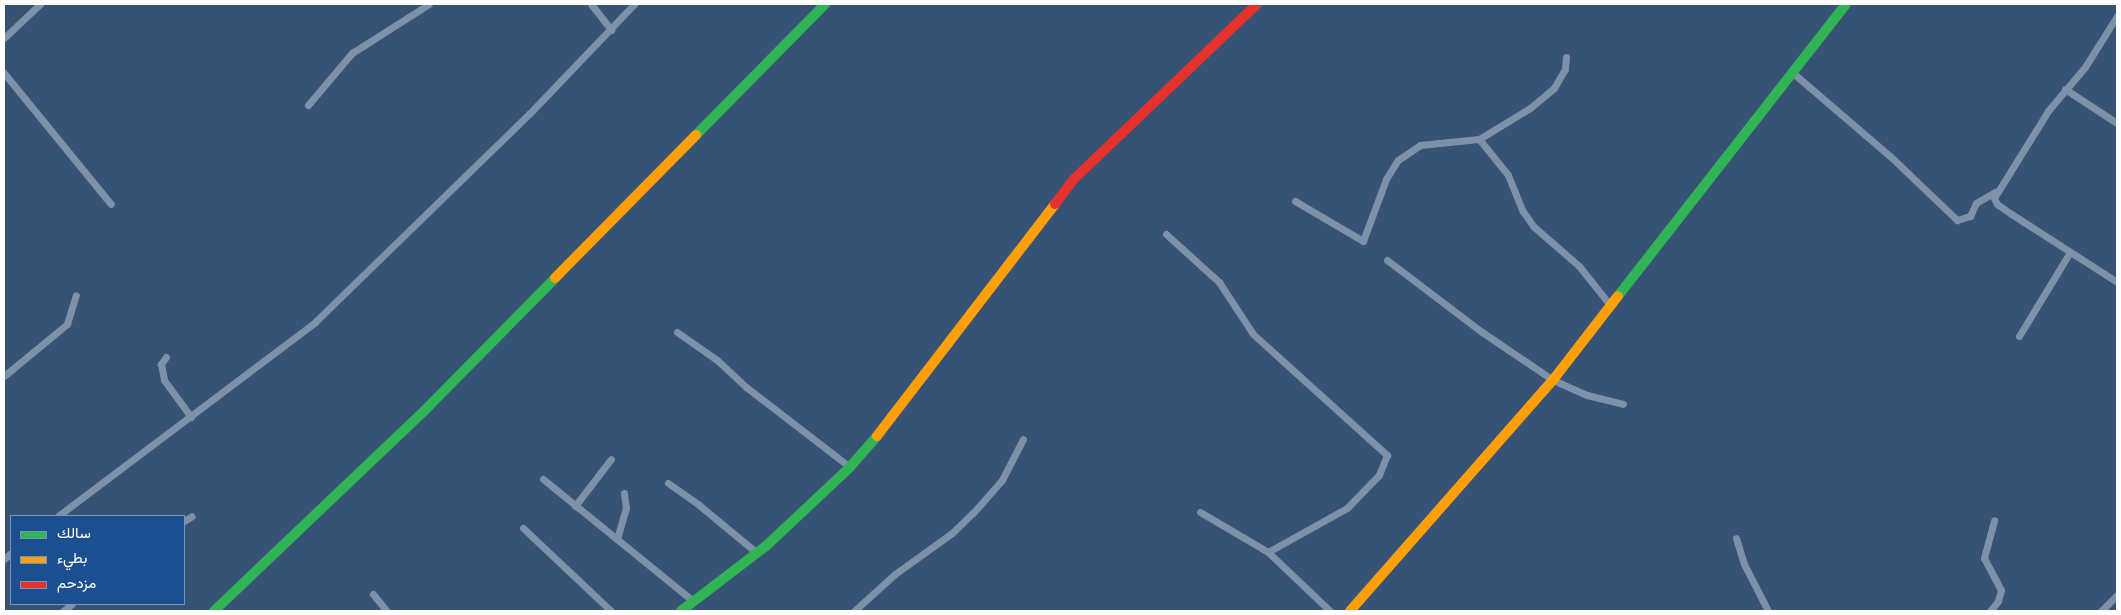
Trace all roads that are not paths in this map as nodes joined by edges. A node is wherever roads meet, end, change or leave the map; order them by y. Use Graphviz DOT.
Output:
graph roads {
  1 [pos="40,4"];
  2 [pos="429,4"];
  3 [pos="634,4"];
  4 [pos="825,4"];
  5 [pos="1257,4"];
  6 [pos="1846,4"];
  7 [pos="594,6"];
  8 [pos="2117,16"];
  9 [pos="2115,27"];
  10 [pos="611,30"];
  11 [pos="4,38"];
  12 [pos="1566,57"];
  13 [pos="4,73"];
  14 [pos="1793,73"];
  15 [pos="2065,89"];
  16 [pos="308,104"];
  17 [pos="2117,123"];
  18 [pos="1479,138"];
  19 [pos="1996,192"];
  20 [pos="1295,201"];
  21 [pos="110,204"];
  22 [pos="1166,234"];
  23 [pos="2070,252"];
  24 [pos="1387,260"];
  25 [pos="2117,282"];
  26 [pos="76,295"];
  27 [pos="1610,305"];
  28 [pos="677,332"];
  29 [pos="2019,336"];
  30 [pos="166,357"];
  31 [pos="4,376"];
  32 [pos="1553,380"];
  33 [pos="1623,404"];
  34 [pos="191,417"];
  35 [pos="1023,439"];
  36 [pos="611,459"];
  37 [pos="850,467"];
  38 [pos="543,478"];
  39 [pos="668,483"];
  40 [pos="624,493"];
  41 [pos="575,506"];
  42 [pos="1200,512"];
  43 [pos="59,515"];
  44 [pos="192,516"];
  45 [pos="185,520"];
  46 [pos="1994,520"];
  47 [pos="523,528"];
  48 [pos="1736,538"];
  49 [pos="617,539"];
  50 [pos="1268,552"];
  51 [pos="757,553"];
  52 [pos="373,594"];
  53 [pos="2117,595"];
  54 [pos="693,601"];
  55 [pos="214,611"];
  56 [pos="387,611"];
  57 [pos="611,611"];
  58 [pos="682,611"];
  59 [pos="854,611"];
  60 [pos="1330,611"];
  61 [pos="1350,611"];
  62 [pos="1768,611"];
  63 [pos="1990,611"];
  64 [pos="2101,611"];
  1 -- 11 [label="street"];
  2 -- 16 [label="street"];
  3 -- 10 [label="street"];
  4 -- 55 [label="street"];
  5 -- 37 [label="street"];
  6 -- 14 [label="street"];
  7 -- 10 [label="street"];
  8 -- 9 [label="street"];
  9 -- 15 [label="street"];
  10 -- 34 [label="street"];
  12 -- 18 [label="street"];
  13 -- 21 [label="street"];
  14 -- 19 [label="street"];
  14 -- 27 [label="street"];
  15 -- 17 [label="street"];
  15 -- 19 [label="street"];
  18 -- 20 [label="street"];
  18 -- 27 [label="street"];
  19 -- 23 [label="street"];
  22 -- 50 [label="street"];
  23 -- 25 [label="street"];
  23 -- 29 [label="street"];
  24 -- 32 [label="street"];
  26 -- 31 [label="street"];
  27 -- 32 [label="street"];
  28 -- 37 [label="street"];
  30 -- 34 [label="street"];
  32 -- 33 [label="street"];
  32 -- 61 [label="street"];
  34 -- 43 [label="street"];
  35 -- 59 [label="street"];
  36 -- 41 [label="street"];
  37 -- 51 [label="street"];
  38 -- 41 [label="street"];
  39 -- 51 [label="street"];
  40 -- 49 [label="street"];
  41 -- 49 [label="street"];
  42 -- 50 [label="street"];
  44 -- 45 [label="street"];
  46 -- 63 [label="street"];
  47 -- 57 [label="street"];
  48 -- 62 [label="street"];
  49 -- 54 [label="street"];
  50 -- 60 [label="street"];
  51 -- 54 [label="street"];
  52 -- 56 [label="street"];
  53 -- 64 [label="street"];
  54 -- 58 [label="street"];
}
